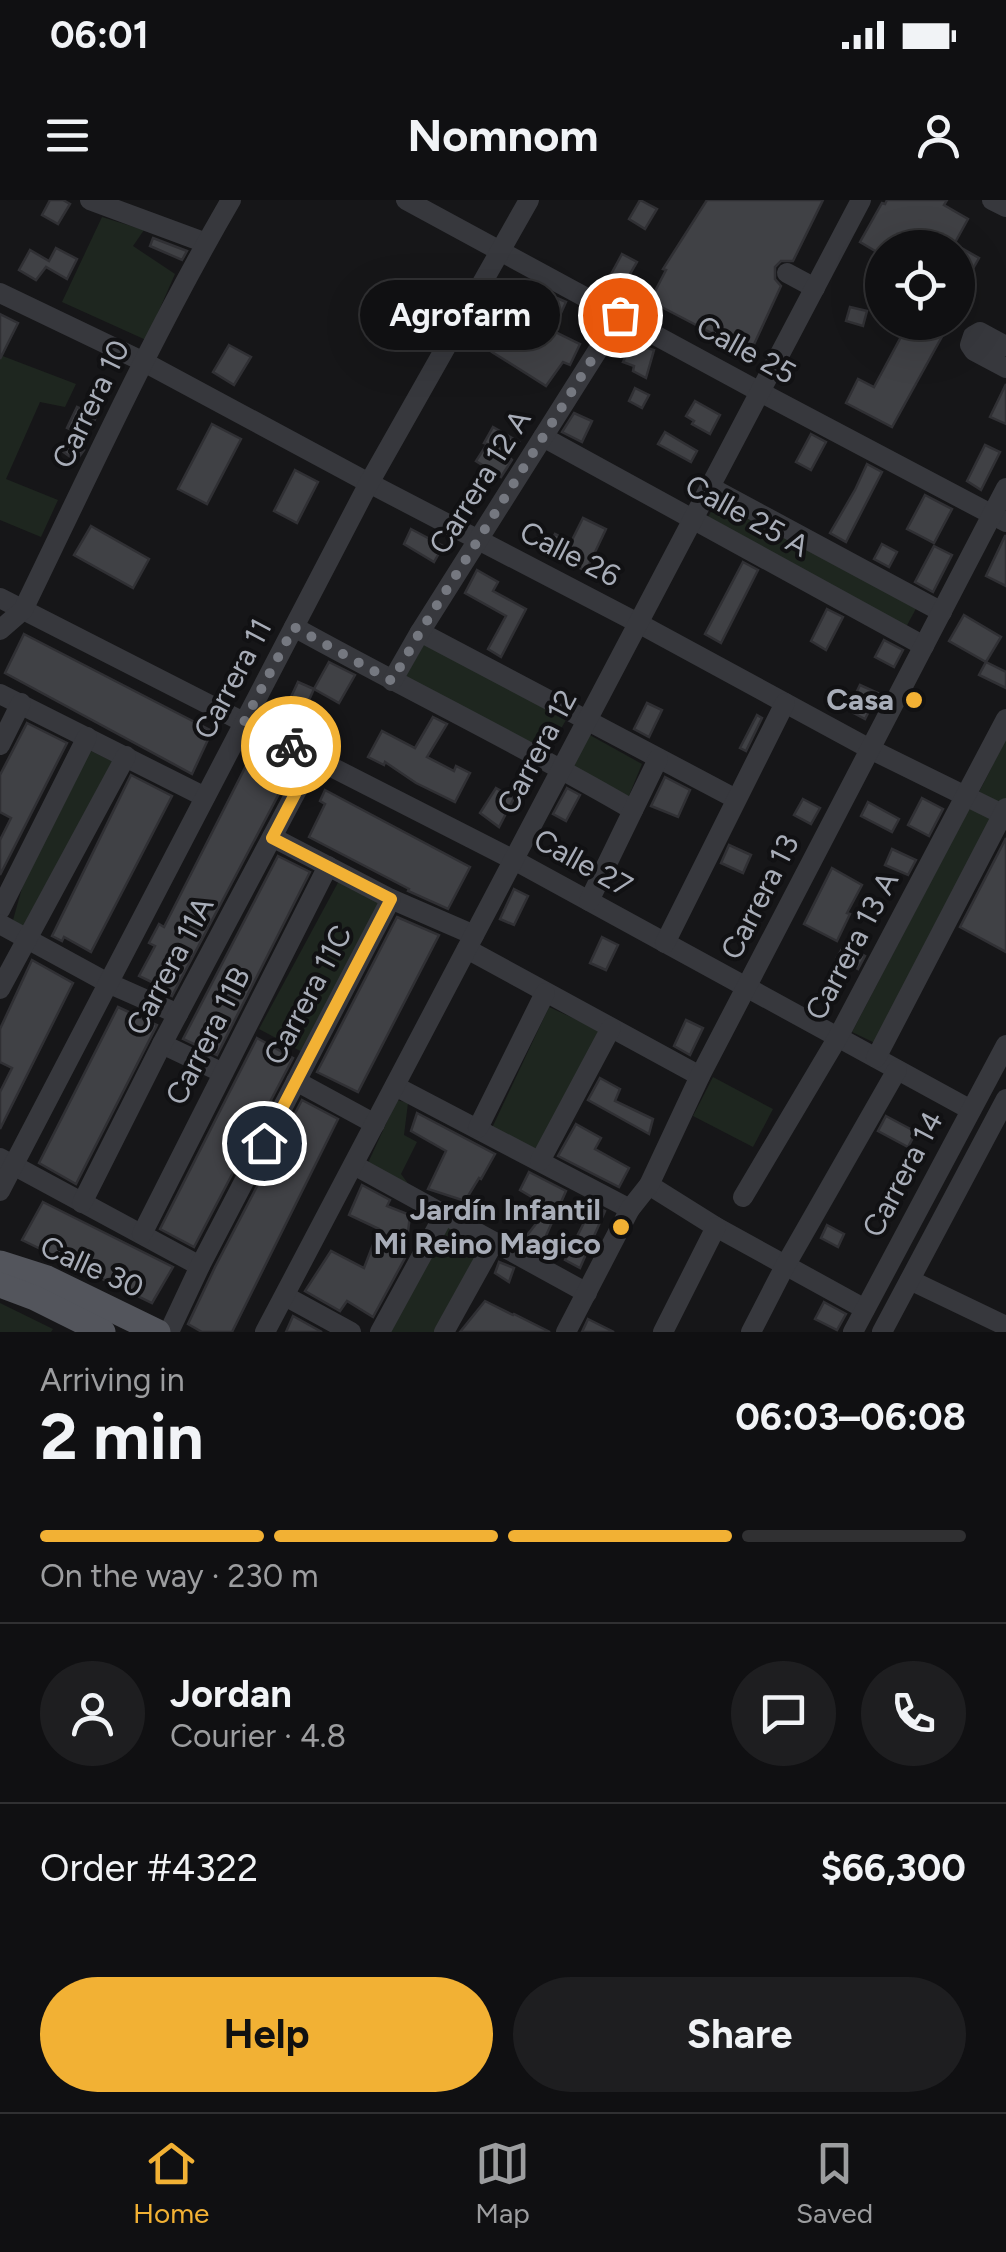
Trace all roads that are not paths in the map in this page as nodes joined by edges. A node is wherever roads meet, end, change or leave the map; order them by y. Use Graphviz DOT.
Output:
graph roads {
  1 [pos="90,200"];
  2 [pos="231,200"];
  3 [pos="406,200"];
  4 [pos="529,200"];
  5 [pos="861,200"];
  6 [pos="992,200"];
  7 [pos="1006,207"];
  8 [pos="206,243"];
  9 [pos="500,251"];
  10 [pos="787,273"];
  11 [pos="815,288"];
  12 [pos="0,292"];
  13 [pos="620,315"];
  14 [pos="1006,346"];
  15 [pos="144,362"];
  16 [pos="1006,368"];
  17 [pos="760,392"];
  18 [pos="543,437"];
  19 [pos="369,484"];
  20 [pos="710,487"];
  21 [pos="1006,488"];
  22 [pos="999,518"];
  23 [pos="692,520"];
  24 [pos="478,541"];
  25 [pos="0,598"];
  26 [pos="24,610"];
  27 [pos="942,612"];
  28 [pos="638,623"];
  29 [pos="294,627"];
  30 [pos="0,630"];
  31 [pos="420,632"];
  32 [pos="924,646"];
  33 [pos="392,681"];
  34 [pos="0,694"];
  35 [pos="21,703"];
  36 [pos="785,704"];
  37 [pos="1006,719"];
  38 [pos="587,721"];
  39 [pos="244,722"];
  40 [pos="87,737"];
  41 [pos="0,745"];
  42 [pos="870,749"];
  43 [pos="126,756"];
  44 [pos="314,758"];
  45 [pos="658,759"];
  46 [pos="562,769"];
  47 [pos="966,796"];
  48 [pos="205,798"];
  49 [pos="736,799"];
  50 [pos="633,810"];
  51 [pos="1005,813"];
  52 [pos="272,838"];
  53 [pos="514,860"];
  54 [pos="328,866"];
  55 [pos="391,899"];
  56 [pos="589,901"];
  57 [pos="0,910"];
  58 [pos="0,924"];
  59 [pos="27,940"];
  60 [pos="470,942"];
  61 [pos="665,943"];
  62 [pos="108,983"];
  63 [pos="746,987"];
  64 [pos="0,988"];
  65 [pos="546,993"];
  66 [pos="178,1014"];
  67 [pos="611,1028"];
  68 [pos="838,1038"];
  69 [pos="162,1044"];
  70 [pos="1006,1044"];
  71 [pos="876,1058"];
  72 [pos="898,1070"];
  73 [pos="222,1073"];
  74 [pos="700,1076"];
  75 [pos="296,1082"];
  76 [pos="395,1086"];
  77 [pos="1006,1099"];
  78 [pos="971,1110"];
  79 [pos="1001,1121"];
  80 [pos="375,1124"];
  81 [pos="478,1128"];
  82 [pos="540,1161"];
  83 [pos="6,1162"];
  84 [pos="354,1164"];
  85 [pos="649,1186"];
  86 [pos="0,1191"];
  87 [pos="743,1197"];
  88 [pos="82,1203"];
  89 [pos="630,1209"];
  90 [pos="444,1215"];
  91 [pos="716,1227"];
  92 [pos="142,1234"];
  93 [pos="494,1242"];
  94 [pos="0,1263"];
  95 [pos="200,1266"];
  96 [pos="785,1266"];
  97 [pos="910,1280"];
  98 [pos="0,1285"];
  99 [pos="586,1293"];
  100 [pos="284,1296"];
  101 [pos="865,1309"];
  102 [pos="67,1324"];
  103 [pos="1006,1326"];
  104 [pos="103,1332"];
  105 [pos="158,1332"];
  106 [pos="169,1332"];
  107 [pos="266,1332"];
  108 [pos="352,1332"];
  109 [pos="380,1332"];
  110 [pos="444,1332"];
  111 [pos="566,1332"];
  112 [pos="663,1332"];
  113 [pos="751,1332"];
  114 [pos="853,1332"];
  115 [pos="882,1332"];
  1 -- 8 [label="street"];
  2 -- 8 [label="street, Carrera 10"];
  3 -- 9 [label="street, Calle 25"];
  4 -- 9 [label="street, Carrera 11"];
  5 -- 11 [label="street, Carrera 12"];
  6 -- 7 [label="street"];
  8 -- 15 [label="street, Carrera 10"];
  9 -- 13 [label="street, Calle 25"];
  9 -- 19 [label="street, Carrera 11"];
  10 -- 11 [label="street"];
  11 -- 17 [label="street, Carrera 12"];
  12 -- 15 [label="street, Calle 26"];
  13 -- 17 [label="street, Calle 25"];
  13 -- 18 [label="street, Carrera 12 A"];
  14 -- 16 [label="street"];
  15 -- 19 [label="street, Calle 26"];
  15 -- 26 [label="street, Carrera 10"];
  17 -- 20 [label="street, Carrera 12"];
  17 -- 22 [label="street, Calle 25"];
  18 -- 23 [label="street, Calle 25 A"];
  18 -- 24 [label="street, Carrera 12 A"];
  19 -- 24 [label="street, Calle 26"];
  19 -- 29 [label="street, Carrera 11"];
  20 -- 23 [label="street, Carrera 12"];
  20 -- 27 [label="street, Calle 25 A"];
  21 -- 22 [label="street, Carrera 13"];
  22 -- 27 [label="street, Carrera 13"];
  23 -- 28 [label="street, Carrera 12"];
  23 -- 32 [label="street, Calle 25 A"];
  24 -- 28 [label="street, Calle 26"];
  24 -- 31 [label="street, Carrera 12 A"];
  25 -- 26 [label="street, Calle 27"];
  26 -- 30 [label="street, Carrera 10"];
  26 -- 39 [label="street, Calle 27"];
  27 -- 32 [label="street, Carrera 13"];
  28 -- 36 [label="street, Calle 26"];
  28 -- 38 [label="street, Carrera 12"];
  29 -- 33 [label="street"];
  29 -- 39 [label="street, Carrera 11"];
  31 -- 33 [label="street, Carrera 12 A"];
  31 -- 38 [label="street"];
  32 -- 42 [label="street, Carrera 13"];
  33 -- 46 [label="street"];
  34 -- 35 [label="street"];
  35 -- 40 [label="street"];
  35 -- 41 [label="street"];
  36 -- 42 [label="street, Calle 26"];
  36 -- 49 [label="street"];
  37 -- 47 [label="street, Carrera 13 A"];
  38 -- 45 [label="street"];
  38 -- 46 [label="street, Carrera 12"];
  39 -- 44 [label="street, Calle 27"];
  39 -- 48 [label="street, Carrera 11"];
  40 -- 43 [label="street"];
  40 -- 57 [label="street"];
  42 -- 47 [label="street, Calle 26"];
  42 -- 63 [label="street, Carrera 13"];
  43 -- 48 [label="street"];
  43 -- 59 [label="street"];
  44 -- 52 [label="street, Carrera 11A"];
  44 -- 53 [label="street, Calle 27"];
  45 -- 49 [label="street"];
  45 -- 50 [label="street"];
  46 -- 50 [label="street"];
  46 -- 53 [label="street, Carrera 12"];
  47 -- 51 [label="street, Calle 26"];
  47 -- 68 [label="street, Carrera 13 A"];
  48 -- 62 [label="street, Carrera 11"];
  49 -- 61 [label="street"];
  50 -- 56 [label="street"];
  51 -- 71 [label="street"];
  52 -- 54 [label="street"];
  52 -- 66 [label="street, Carrera 11A"];
  53 -- 56 [label="street, Calle 27"];
  53 -- 60 [label="street, Carrera 12"];
  54 -- 55 [label="street"];
  54 -- 73 [label="street, Carrera 11B"];
  55 -- 60 [label="street"];
  55 -- 75 [label="street, Carrera 11C"];
  56 -- 61 [label="street, Calle 27"];
  58 -- 59 [label="street"];
  59 -- 62 [label="street"];
  59 -- 64 [label="street"];
  60 -- 65 [label="street"];
  60 -- 76 [label="street, Carrera 12"];
  61 -- 63 [label="street, Calle 27"];
  62 -- 66 [label="street"];
  62 -- 83 [label="street, Carrera 11"];
  63 -- 68 [label="street, Calle 27"];
  63 -- 74 [label="street, Carrera 13"];
  65 -- 67 [label="street"];
  65 -- 81 [label="street"];
  66 -- 69 [label="street, Carrera 11A"];
  67 -- 74 [label="street"];
  67 -- 82 [label="street"];
  68 -- 71 [label="street, Calle 27"];
  68 -- 87 [label="street, Carrera 13 A"];
  69 -- 73 [label="street"];
  69 -- 88 [label="street, Carrera 11A"];
  70 -- 78 [label="street, Carrera 14"];
  71 -- 72 [label="street, Calle 27"];
  72 -- 78 [label="street, Calle 27"];
  72 -- 96 [label="street"];
  73 -- 92 [label="street, Carrera 11B"];
  74 -- 85 [label="street, Carrera 13"];
  75 -- 80 [label="street"];
  75 -- 95 [label="street, Carrera 11C"];
  76 -- 80 [label="street, Carrera 12"];
  76 -- 81 [label="street"];
  77 -- 79 [label="street, Carrera 14"];
  78 -- 101 [label="street, Carrera 14"];
  79 -- 97 [label="street, Carrera 14"];
  80 -- 84 [label="street, Carrera 12"];
  81 -- 82 [label="street"];
  82 -- 89 [label="street"];
  83 -- 86 [label="street, Carrera 11"];
  83 -- 88 [label="street"];
  84 -- 90 [label="street"];
  84 -- 100 [label="street, Carrera 12"];
  85 -- 89 [label="street, Carrera 13"];
  85 -- 91 [label="street"];
  88 -- 92 [label="street"];
  89 -- 99 [label="street, Carrera 13"];
  90 -- 93 [label="street"];
  90 -- 109 [label="street"];
  91 -- 96 [label="street"];
  91 -- 112 [label="street"];
  92 -- 95 [label="street"];
  93 -- 99 [label="street"];
  93 -- 110 [label="street"];
  94 -- 105 [label="main road, Calle 30"];
  95 -- 106 [label="street, Carrera 11C"];
  96 -- 101 [label="street"];
  96 -- 113 [label="street"];
  97 -- 103 [label="street"];
  97 -- 115 [label="street, Carrera 14"];
  98 -- 102 [label="main road, Calle 30"];
  99 -- 111 [label="street, Carrera 13"];
  100 -- 107 [label="street, Carrera 12"];
  100 -- 108 [label="street"];
  101 -- 114 [label="street, Carrera 14"];
  102 -- 104 [label="main road, Calle 30"];
}
